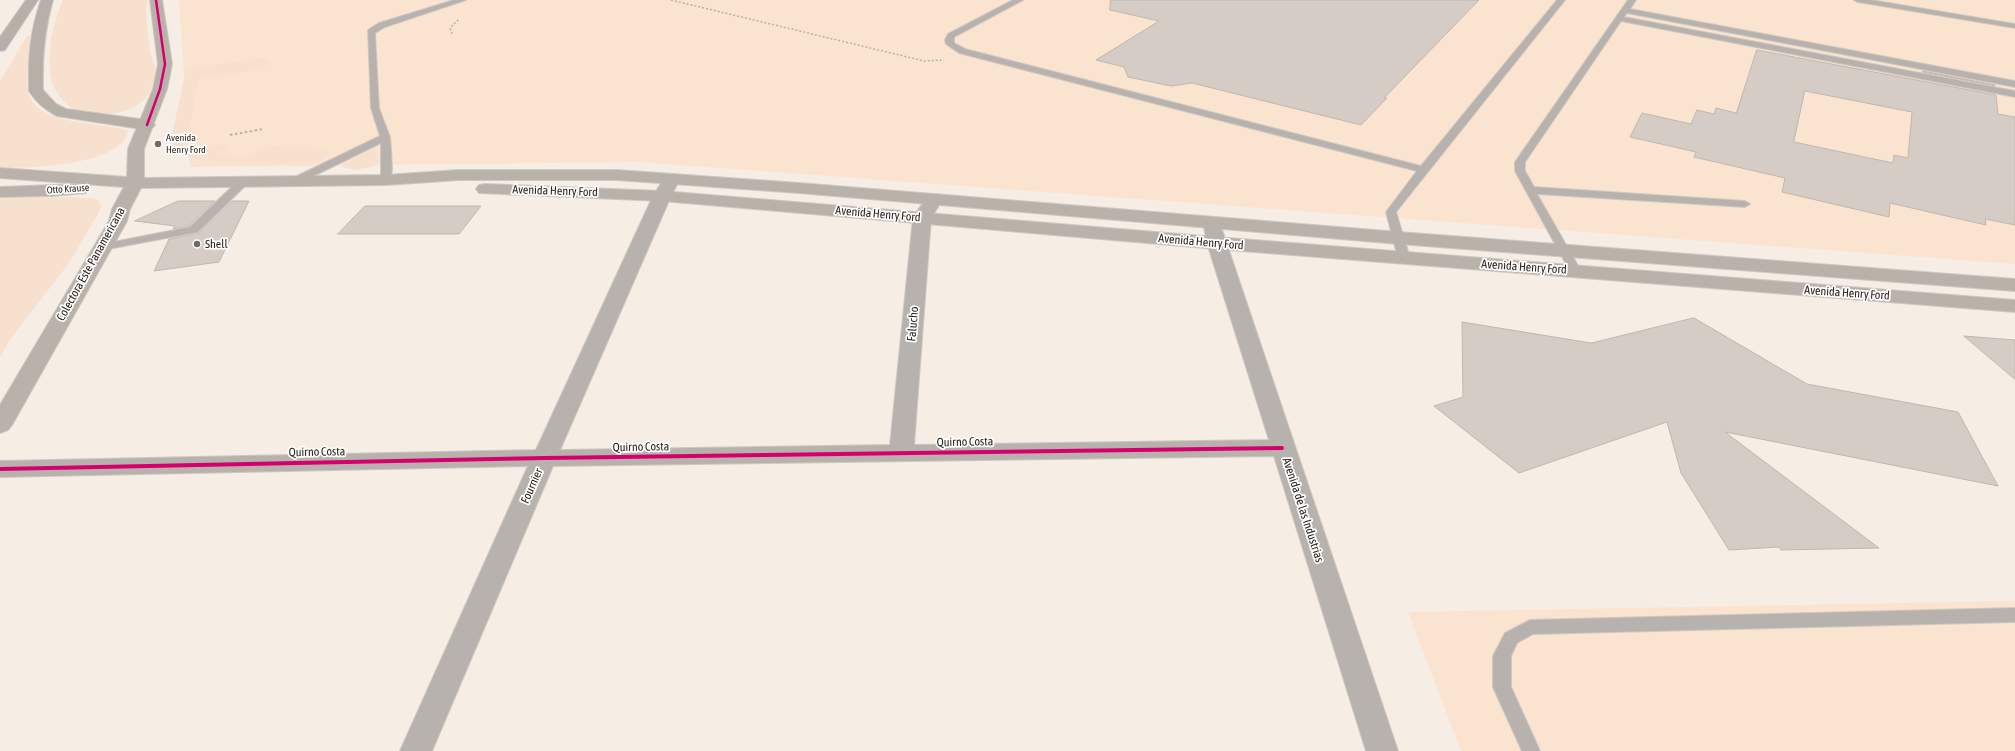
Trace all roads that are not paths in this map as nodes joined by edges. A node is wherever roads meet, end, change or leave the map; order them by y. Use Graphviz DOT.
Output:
graph roads {
  1 [pos="32,0"];
  2 [pos="46,0"];
  3 [pos="156,0"];
  4 [pos="430,0"];
  5 [pos="462,0"];
  6 [pos="1016,0"];
  7 [pos="1562,0"];
  8 [pos="1632,0"];
  9 [pos="1858,0"];
  10 [pos="446,5"];
  11 [pos="1621,14"];
  12 [pos="2015,26"];
  13 [pos="0,47"];
  14 [pos="2015,84"];
  15 [pos="2015,94"];
  16 [pos="147,125"];
  17 [pos="385,137"];
  18 [pos="1423,170"];
  19 [pos="0,174"];
  20 [pos="295,180"];
  21 [pos="386,180"];
  22 [pos="244,181"];
  23 [pos="135,184"];
  24 [pos="667,187"];
  25 [pos="1530,190"];
  26 [pos="0,192"];
  27 [pos="934,199"];
  28 [pos="1745,204"];
  29 [pos="922,218"];
  30 [pos="1214,233"];
  31 [pos="1399,238"];
  32 [pos="103,247"];
  33 [pos="1565,251"];
  34 [pos="1404,258"];
  35 [pos="1575,272"];
  36 [pos="2015,285"];
  37 [pos="2015,306"];
  38 [pos="0,425"];
  39 [pos="1282,448"];
  40 [pos="901,453"];
  41 [pos="544,458"];
  42 [pos="0,469"];
  43 [pos="2015,615"];
  44 [pos="416,751"];
  45 [pos="1382,751"];
  46 [pos="1530,751"];
  1 -- 13 [label="highway"];
  2 -- 16 [label="highway"];
  3 -- 16 [label="main road, Colectora Este Panamericana"];
  4 -- 10 [label="lane"];
  5 -- 10 [label="lane"];
  6 -- 18 [label="lane"];
  7 -- 18 [label="lane"];
  8 -- 11 [label="lane"];
  9 -- 12 [label="lane"];
  10 -- 17 [label="lane"];
  11 -- 14 [label="lane"];
  11 -- 15 [label="lane"];
  11 -- 25 [label="lane"];
  16 -- 23 [label="main road, Colectora Este Panamericana"];
  17 -- 20 [label="lane"];
  17 -- 21 [label="lane"];
  18 -- 31 [label="lane"];
  19 -- 23 [label="main road, Avenida Henry Ford"];
  20 -- 21 [label="main road, Avenida Henry Ford"];
  20 -- 22 [label="main road, Avenida Henry Ford"];
  21 -- 24 [label="main road, Avenida Henry Ford"];
  22 -- 23 [label="main road, Avenida Henry Ford"];
  22 -- 32 [label="lane"];
  23 -- 26 [label="main road, Otto Krause"];
  23 -- 32 [label="main road, Colectora Este Panamericana"];
  24 -- 27 [label="main road, Avenida Henry Ford"];
  24 -- 29 [label="main road, Avenida Henry Ford"];
  24 -- 41 [label="street, Fournier"];
  25 -- 28 [label="lane"];
  25 -- 33 [label="lane"];
  27 -- 29 [label="street, Falucho"];
  27 -- 30 [label="main road, Avenida Henry Ford"];
  29 -- 30 [label="main road, Avenida Henry Ford"];
  29 -- 40 [label="street, Falucho"];
  30 -- 31 [label="main road, Avenida Henry Ford"];
  30 -- 34 [label="main road, Avenida Henry Ford"];
  30 -- 39 [label="street, Avenida de las Industrias"];
  31 -- 33 [label="main road, Avenida Henry Ford"];
  31 -- 34 [label="lane"];
  32 -- 38 [label="main road, Colectora Este Panamericana"];
  33 -- 35 [label="lane"];
  33 -- 36 [label="main road, Avenida Henry Ford"];
  34 -- 35 [label="main road, Avenida Henry Ford"];
  35 -- 37 [label="main road, Avenida Henry Ford"];
  39 -- 40 [label="street, Quirno Costa"];
  39 -- 45 [label="street, Avenida de las Industrias"];
  40 -- 41 [label="street, Quirno Costa"];
  41 -- 42 [label="street, Quirno Costa"];
  41 -- 44 [label="street, Fournier"];
  43 -- 46 [label="lane"];
}
